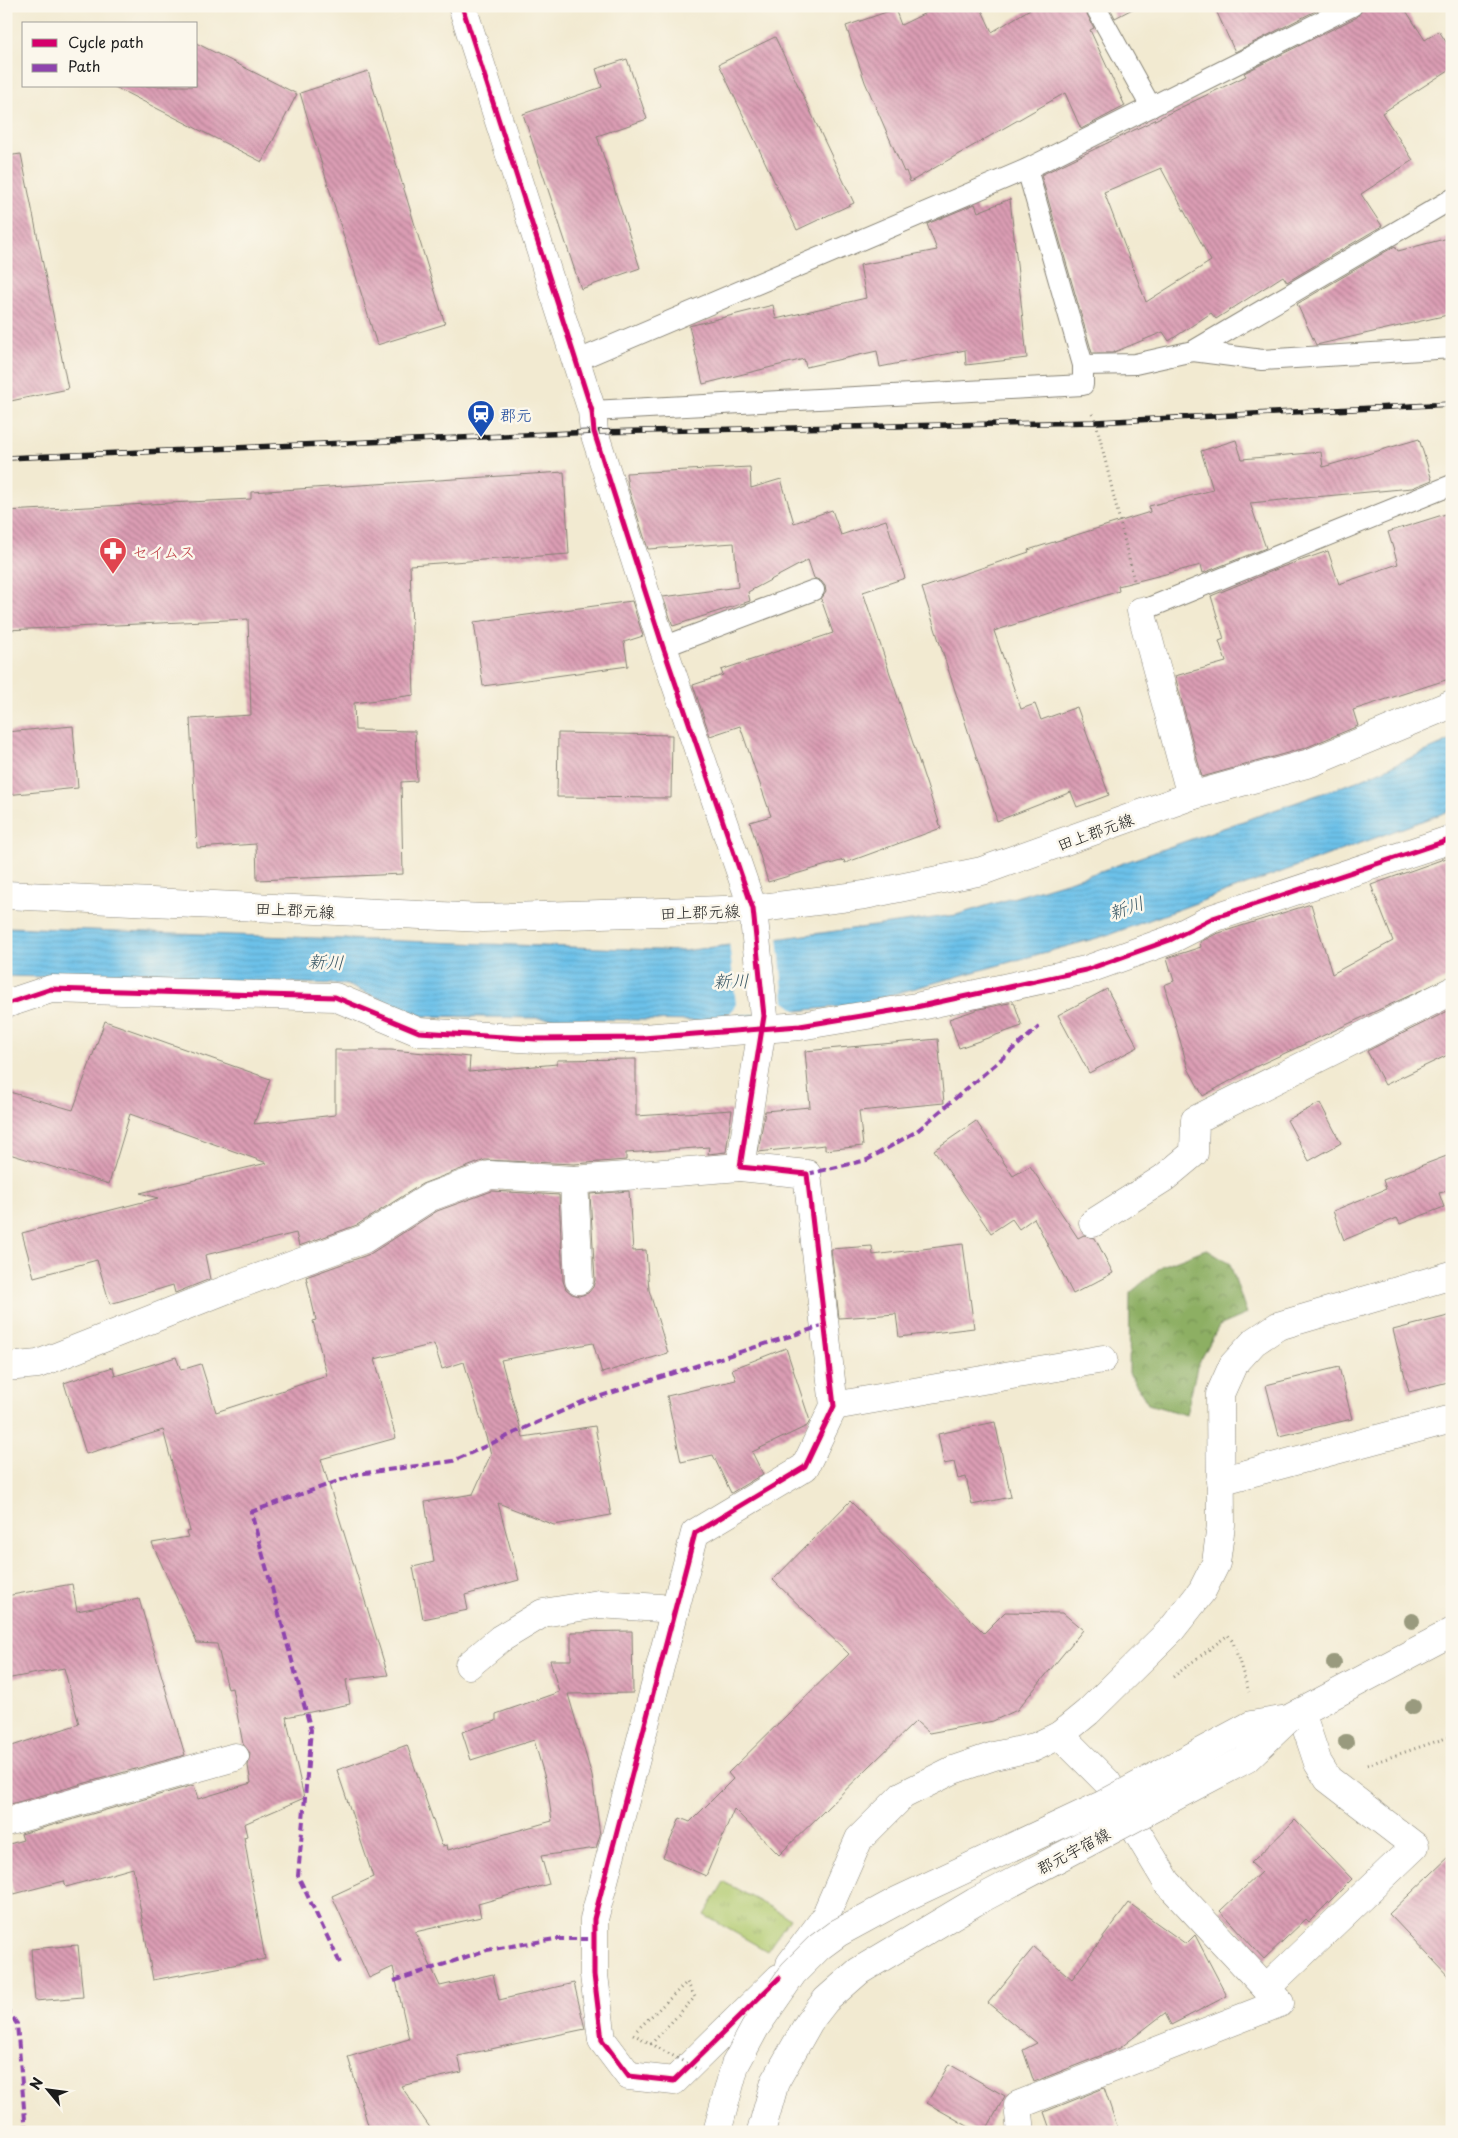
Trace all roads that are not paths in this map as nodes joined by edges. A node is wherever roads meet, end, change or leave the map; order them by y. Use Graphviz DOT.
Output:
graph roads {
  1 [pos="462,6"];
  2 [pos="1095,6"];
  3 [pos="1352,6"];
  4 [pos="1151,107"];
  5 [pos="1027,169"];
  6 [pos="1452,198"];
  7 [pos="1452,348"];
  8 [pos="1193,351"];
  9 [pos="576,361"];
  10 [pos="1083,365"];
  11 [pos="592,411"];
  12 [pos="1452,486"];
  13 [pos="814,590"];
  14 [pos="1141,611"];
  15 [pos="663,647"];
  16 [pos="1452,704"];
  17 [pos="1192,796"];
  18 [pos="1452,839"];
  19 [pos="6,895"];
  20 [pos="754,916"];
  21 [pos="1452,990"];
  22 [pos="6,1004"];
  23 [pos="763,1023"];
  24 [pos="740,1167"];
  25 [pos="574,1180"];
  26 [pos="1093,1223"];
  27 [pos="1452,1275"];
  28 [pos="579,1280"];
  29 [pos="1103,1360"];
  30 [pos="6,1367"];
  31 [pos="834,1406"];
  32 [pos="1452,1419"];
  33 [pos="1220,1481"];
  34 [pos="675,1609"];
  35 [pos="1452,1632"];
  36 [pos="469,1665"];
  37 [pos="1294,1716"];
  38 [pos="1060,1735"];
  39 [pos="235,1757"];
  40 [pos="6,1822"];
  41 [pos="779,1978"];
  42 [pos="1266,1988"];
  43 [pos="710,2132"];
  44 [pos="717,2132"];
  45 [pos="761,2132"];
  46 [pos="1021,2132"];
  1 -- 9 [label="street"];
  2 -- 4 [label="lane"];
  3 -- 4 [label="lane"];
  4 -- 5 [label="lane"];
  5 -- 9 [label="lane"];
  5 -- 10 [label="lane"];
  6 -- 8 [label="lane"];
  7 -- 8 [label="lane"];
  8 -- 10 [label="lane"];
  9 -- 11 [label="street"];
  10 -- 11 [label="lane"];
  11 -- 15 [label="street"];
  12 -- 14 [label="lane"];
  13 -- 15 [label="lane"];
  14 -- 17 [label="street"];
  15 -- 20 [label="street"];
  16 -- 17 [label="street, 田上郡元線"];
  17 -- 20 [label="street, 田上郡元線"];
  18 -- 23 [label="street"];
  19 -- 20 [label="street, 田上郡元線"];
  20 -- 23 [label="street"];
  21 -- 26 [label="street"];
  22 -- 23 [label="street"];
  23 -- 24 [label="street"];
  24 -- 25 [label="street"];
  24 -- 31 [label="street"];
  25 -- 28 [label="street"];
  25 -- 30 [label="street"];
  27 -- 33 [label="street"];
  29 -- 31 [label="street"];
  31 -- 34 [label="street"];
  32 -- 33 [label="street"];
  33 -- 38 [label="street"];
  34 -- 36 [label="street"];
  34 -- 41 [label="street"];
  35 -- 37 [label="street, 郡元宇宿線"];
  37 -- 42 [label="street"];
  37 -- 44 [label="street, bridge"];
  37 -- 45 [label="street, 郡元宇宿線, bridge"];
  38 -- 41 [label="street"];
  38 -- 42 [label="street"];
  39 -- 40 [label="street"];
  41 -- 43 [label="street"];
  42 -- 46 [label="street"];
}
